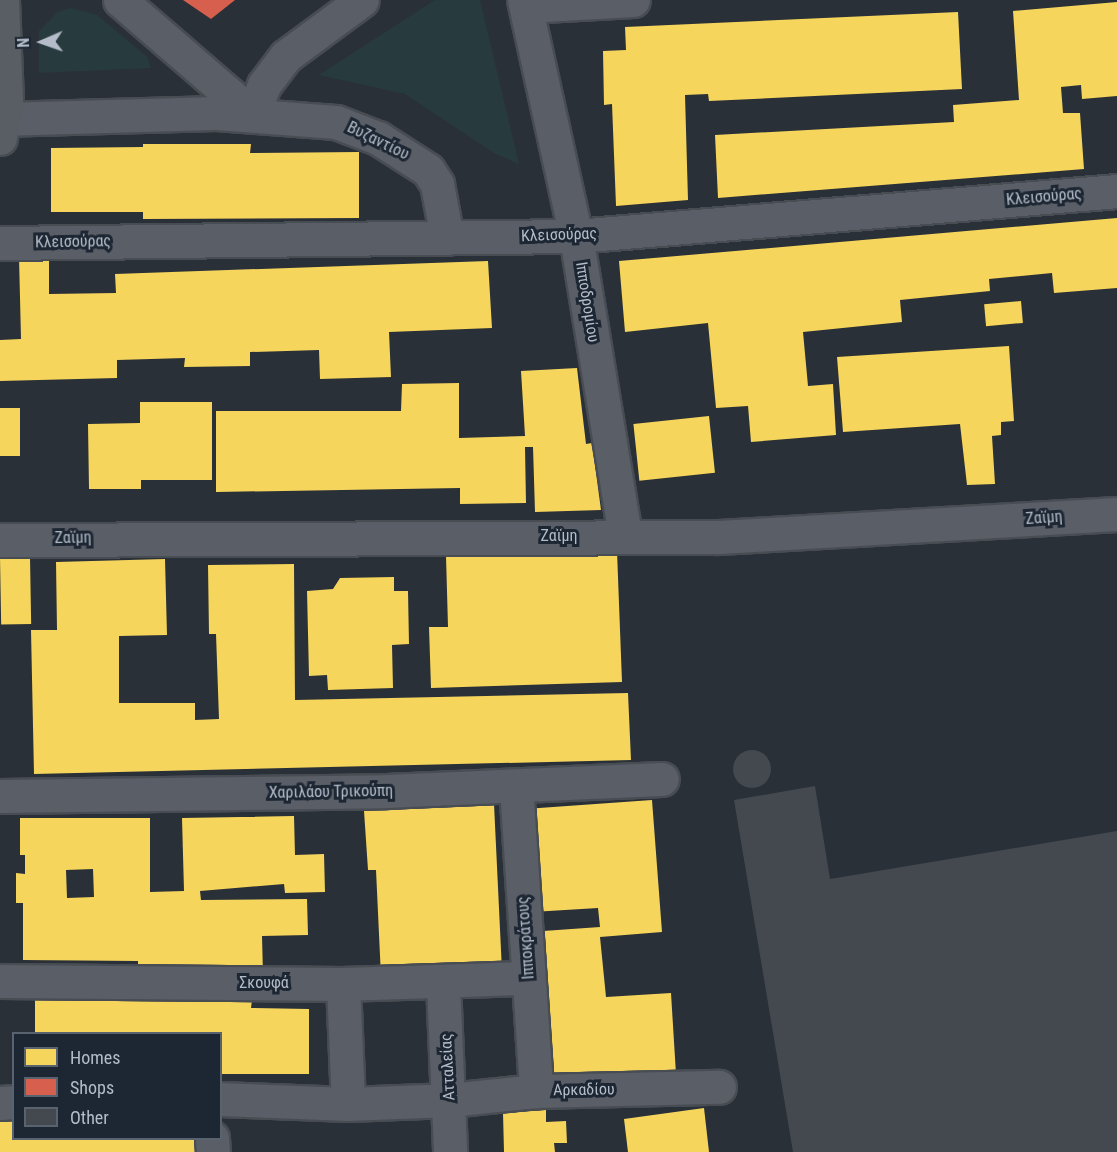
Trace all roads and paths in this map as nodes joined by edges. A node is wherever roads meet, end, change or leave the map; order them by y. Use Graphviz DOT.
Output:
graph roads {
  1 [pos="120,0"];
  2 [pos="362,0"];
  3 [pos="633,0"];
  4 [pos="525,3"];
  5 [pos="8,4"];
  6 [pos="253,115"];
  7 [pos="2,125"];
  8 [pos="1117,191"];
  9 [pos="576,236"];
  10 [pos="447,237"];
  11 [pos="0,243"];
  12 [pos="1117,514"];
  13 [pos="625,536"];
  14 [pos="0,540"];
  15 [pos="662,779"];
  16 [pos="516,786"];
  17 [pos="0,796"];
  18 [pos="528,978"];
  19 [pos="0,981"];
  20 [pos="442,983"];
  21 [pos="343,984"];
  22 [pos="719,1087"];
  23 [pos="536,1091"];
  24 [pos="222,1099"];
  25 [pos="450,1100"];
  26 [pos="348,1104"];
  27 [pos="450,1152"];
  1 -- 6 [label="street"];
  2 -- 6 [label="street"];
  3 -- 4 [label="street"];
  4 -- 9 [label="street, Ιπποδρομίου"];
  5 -- 7 [label="street"];
  6 -- 7 [label="street, Βυζαντίου"];
  6 -- 10 [label="street, Βυζαντίου"];
  8 -- 9 [label="street, Κλεισούρας"];
  9 -- 10 [label="street, Κλεισούρας"];
  9 -- 13 [label="street, Ιπποδρομίου"];
  10 -- 11 [label="street, Κλεισούρας"];
  12 -- 13 [label="street, Ζαϊμη"];
  13 -- 14 [label="street, Ζαϊμη"];
  15 -- 16 [label="street, Χαριλάου Τρικούπη"];
  16 -- 17 [label="street, Χαριλάου Τρικούπη"];
  16 -- 18 [label="street, Ιπποκράτους"];
  18 -- 20 [label="street, Σκουφά"];
  18 -- 23 [label="street, Ιπποκράτους"];
  19 -- 21 [label="street, Σκουφά"];
  20 -- 21 [label="street, Σκουφά"];
  20 -- 25 [label="street, Ατταλείας"];
  21 -- 26 [label="street"];
  22 -- 23 [label="street, Αρκαδίου"];
  23 -- 25 [label="street, Αρκαδίου"];
  24 -- 26 [label="street"];
  25 -- 26 [label="street, Αρκαδίου"];
  25 -- 27 [label="street, Ατταλείας"];
}
